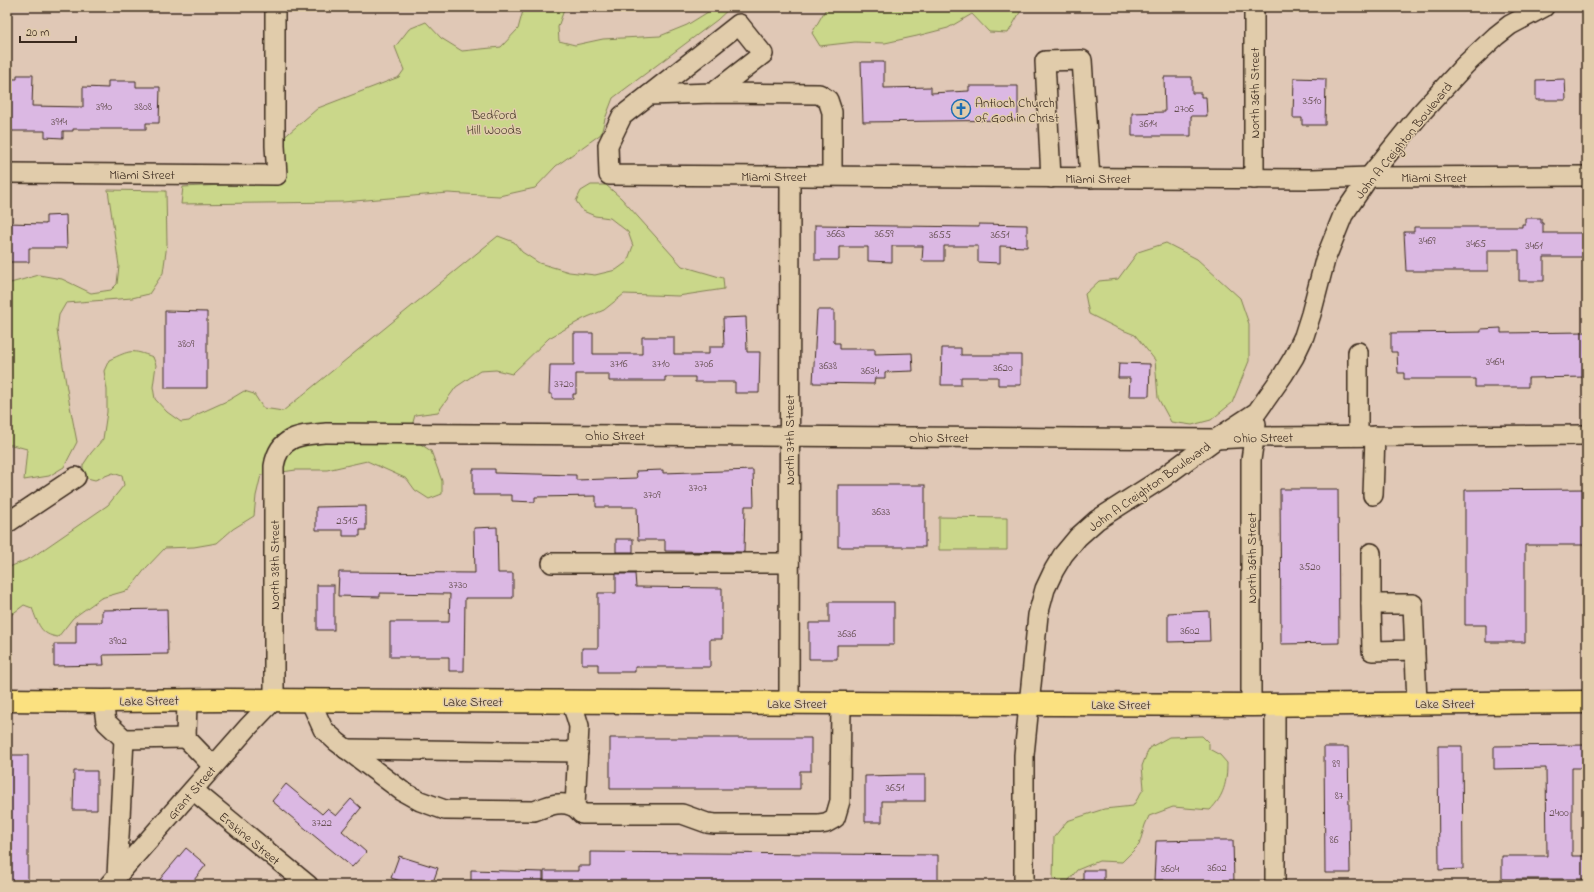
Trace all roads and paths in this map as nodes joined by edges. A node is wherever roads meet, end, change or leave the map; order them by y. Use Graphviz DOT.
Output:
graph roads {
  1 [pos="275,7"];
  2 [pos="1254,7"];
  3 [pos="1544,7"];
  4 [pos="713,93"];
  5 [pos="649,95"];
  6 [pos="7,173"];
  7 [pos="790,176"];
  8 [pos="832,176"];
  9 [pos="1587,176"];
  10 [pos="1369,177"];
  11 [pos="1051,178"];
  12 [pos="1090,178"];
  13 [pos="1254,179"];
  14 [pos="1358,352"];
  15 [pos="1257,412"];
  16 [pos="1587,435"];
  17 [pos="789,436"];
  18 [pos="1366,436"];
  19 [pos="1254,437"];
  20 [pos="292,438"];
  21 [pos="1216,439"];
  22 [pos="76,477"];
  23 [pos="1373,495"];
  24 [pos="7,523"];
  25 [pos="1371,553"];
  26 [pos="552,563"];
  27 [pos="789,563"];
  28 [pos="1371,604"];
  29 [pos="1415,650"];
  30 [pos="7,700"];
  31 [pos="187,700"];
  32 [pos="274,700"];
  33 [pos="310,700"];
  34 [pos="103,701"];
  35 [pos="570,702"];
  36 [pos="1587,702"];
  37 [pos="789,703"];
  38 [pos="841,703"];
  39 [pos="1417,703"];
  40 [pos="1030,704"];
  41 [pos="1251,705"];
  42 [pos="1275,705"];
  43 [pos="186,738"];
  44 [pos="124,739"];
  45 [pos="346,749"];
  46 [pos="578,752"];
  47 [pos="213,766"];
  48 [pos="193,790"];
  49 [pos="575,807"];
  50 [pos="113,880"];
  51 [pos="308,885"];
  52 [pos="1024,885"];
  53 [pos="1275,885"];
  1 -- 6 [label="street, Miami Street"];
  2 -- 13 [label="street, North 36th Street"];
  3 -- 10 [label="street, John A Creighton Boulevard"];
  4 -- 5 [label="street"];
  4 -- 5 [label="street"];
  4 -- 8 [label="street"];
  5 -- 7 [label="street, Miami Street"];
  7 -- 8 [label="street, Miami Street"];
  7 -- 17 [label="street, North 37th Street"];
  8 -- 11 [label="street, Miami Street"];
  9 -- 10 [label="street, Miami Street"];
  10 -- 13 [label="street, Miami Street"];
  10 -- 15 [label="street, John A Creighton Boulevard"];
  11 -- 12 [label="street, Miami Street"];
  11 -- 12 [label="street"];
  12 -- 13 [label="street, Miami Street"];
  14 -- 18 [label="street"];
  15 -- 19 [label="street, North 36th Street"];
  15 -- 21 [label="street, John A Creighton Boulevard"];
  16 -- 18 [label="street, Ohio Street"];
  17 -- 20 [label="street, Ohio Street"];
  17 -- 21 [label="street, Ohio Street"];
  17 -- 27 [label="street, North 37th Street"];
  18 -- 19 [label="street, Ohio Street"];
  18 -- 23 [label="street"];
  19 -- 21 [label="street, Ohio Street"];
  19 -- 41 [label="street, North 36th Street"];
  20 -- 32 [label="street, North 38th Street"];
  21 -- 40 [label="street, John A Creighton Boulevard"];
  22 -- 24 [label="street"];
  25 -- 28 [label="street"];
  26 -- 27 [label="street"];
  27 -- 37 [label="street, North 37th Street"];
  28 -- 29 [label="street"];
  28 -- 29 [label="street"];
  29 -- 39 [label="street"];
  30 -- 34 [label="main road, Lake Street"];
  31 -- 32 [label="main road, Lake Street"];
  31 -- 34 [label="main road, Lake Street"];
  31 -- 43 [label="street"];
  32 -- 33 [label="main road, Lake Street"];
  32 -- 47 [label="street, Grant Street"];
  33 -- 35 [label="main road, Lake Street"];
  33 -- 45 [label="street"];
  34 -- 44 [label="street"];
  35 -- 37 [label="main road, Lake Street"];
  35 -- 46 [label="street"];
  36 -- 39 [label="main road, Lake Street"];
  37 -- 38 [label="main road, Lake Street"];
  38 -- 40 [label="main road, Lake Street"];
  38 -- 49 [label="street"];
  39 -- 42 [label="main road, Lake Street"];
  40 -- 41 [label="main road, Lake Street"];
  40 -- 52 [label="street, John A Creighton Boulevard"];
  41 -- 42 [label="main road, Lake Street"];
  42 -- 53 [label="street"];
  43 -- 44 [label="street"];
  43 -- 47 [label="street"];
  44 -- 50 [label="street"];
  45 -- 46 [label="street"];
  45 -- 49 [label="street"];
  46 -- 49 [label="street"];
  47 -- 48 [label="street, Grant Street"];
  48 -- 50 [label="street, Grant Street"];
  48 -- 51 [label="street, Erskine Street"];
}
